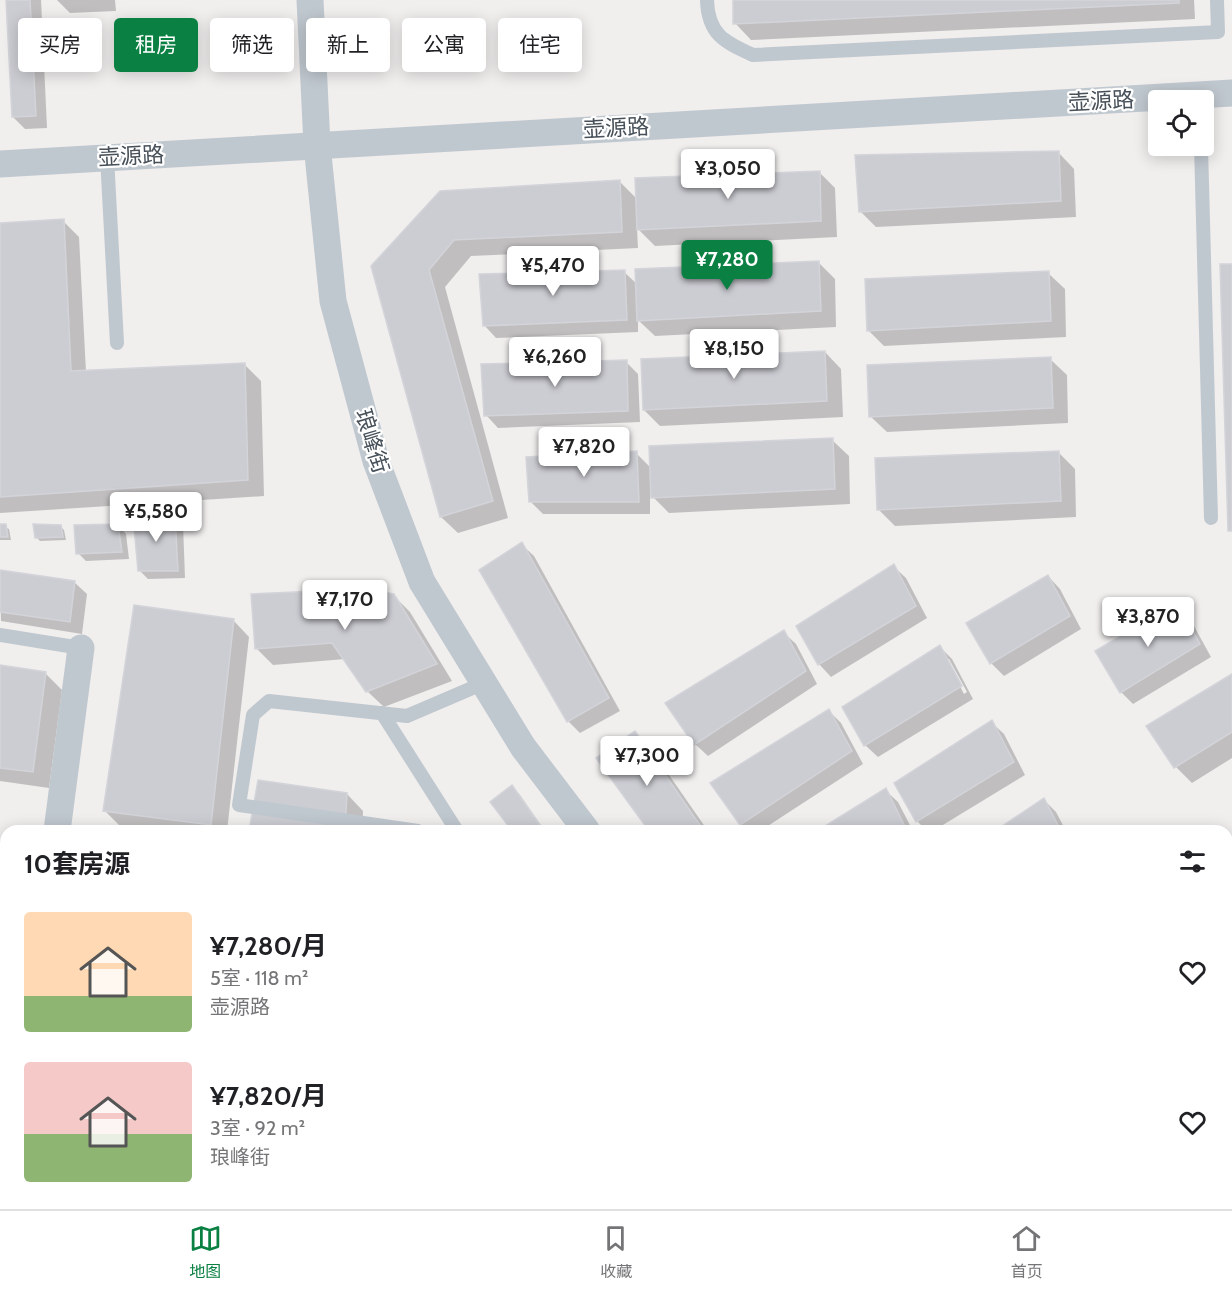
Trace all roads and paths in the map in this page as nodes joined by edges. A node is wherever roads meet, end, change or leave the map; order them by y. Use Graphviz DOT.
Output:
graph roads {
  1 [pos="310,0"];
  2 [pos="707,0"];
  3 [pos="1217,0"];
  4 [pos="1232,93"];
  5 [pos="1214,96"];
  6 [pos="1148,101"];
  7 [pos="317,145"];
  8 [pos="1201,156"];
  9 [pos="107,157"];
  10 [pos="0,164"];
  11 [pos="117,343"];
  12 [pos="1211,518"];
  13 [pos="0,635"];
  14 [pos="81,648"];
  15 [pos="484,683"];
  16 [pos="382,713"];
  17 [pos="58,825"];
  18 [pos="377,825"];
  19 [pos="452,825"];
  20 [pos="582,825"];
  1 -- 7 [label="street, 琅峰街"];
  2 -- 3 [label="lane"];
  4 -- 5 [label="street, 壶源路"];
  6 -- 7 [label="street, 壶源路"];
  7 -- 9 [label="street, 壶源路"];
  7 -- 15 [label="street, 琅峰街"];
  8 -- 12 [label="lane"];
  9 -- 10 [label="street, 壶源路"];
  9 -- 11 [label="lane"];
  13 -- 14 [label="lane"];
  14 -- 17 [label="street"];
  15 -- 16 [label="lane"];
  15 -- 20 [label="street, 琅峰街"];
  16 -- 18 [label="lane"];
  16 -- 19 [label="lane"];
}
